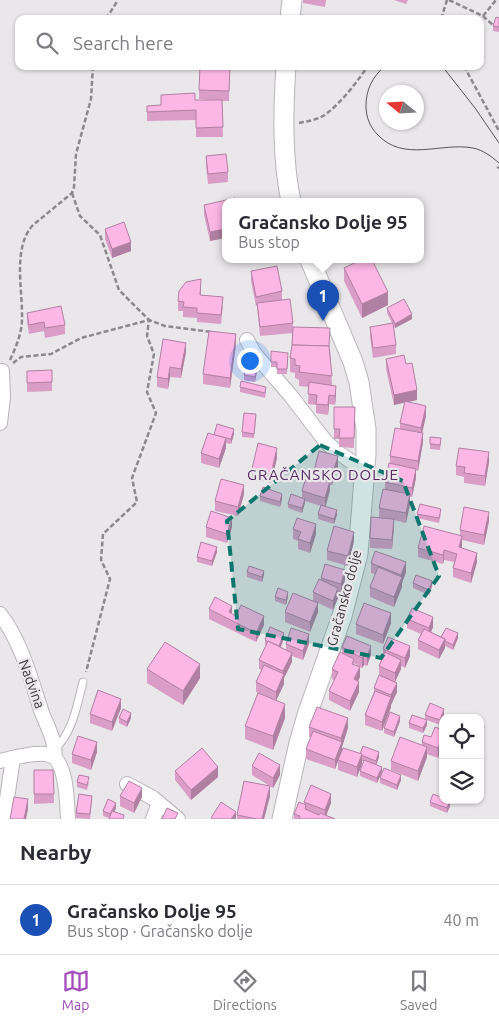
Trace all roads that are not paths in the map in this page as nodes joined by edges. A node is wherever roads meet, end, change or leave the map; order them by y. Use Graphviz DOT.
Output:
graph roads {
  1 [pos="292,0"];
  2 [pos="290,15"];
  3 [pos="286,70"];
  4 [pos="290,198"];
  5 [pos="311,263"];
  6 [pos="247,340"];
  7 [pos="2,372"];
  8 [pos="0,423"];
  9 [pos="365,471"];
  10 [pos="0,614"];
  11 [pos="83,682"];
  12 [pos="54,753"];
  13 [pos="7,759"];
  14 [pos="127,784"];
  15 [pos="159,803"];
  16 [pos="4,819"];
  17 [pos="68,819"];
  18 [pos="153,819"];
  19 [pos="178,819"];
  20 [pos="282,819"];
  1 -- 2 [label="street"];
  3 -- 4 [label="street"];
  5 -- 9 [label="street, Gračansko dolje"];
  6 -- 9 [label="street"];
  7 -- 8 [label="street"];
  9 -- 20 [label="street, Gračansko dolje"];
  10 -- 12 [label="street, Nadvina"];
  11 -- 12 [label="lane"];
  12 -- 13 [label="street"];
  12 -- 17 [label="street, Nadvina"];
  13 -- 16 [label="street"];
  14 -- 15 [label="street"];
  15 -- 18 [label="street"];
  15 -- 19 [label="street"];
}
